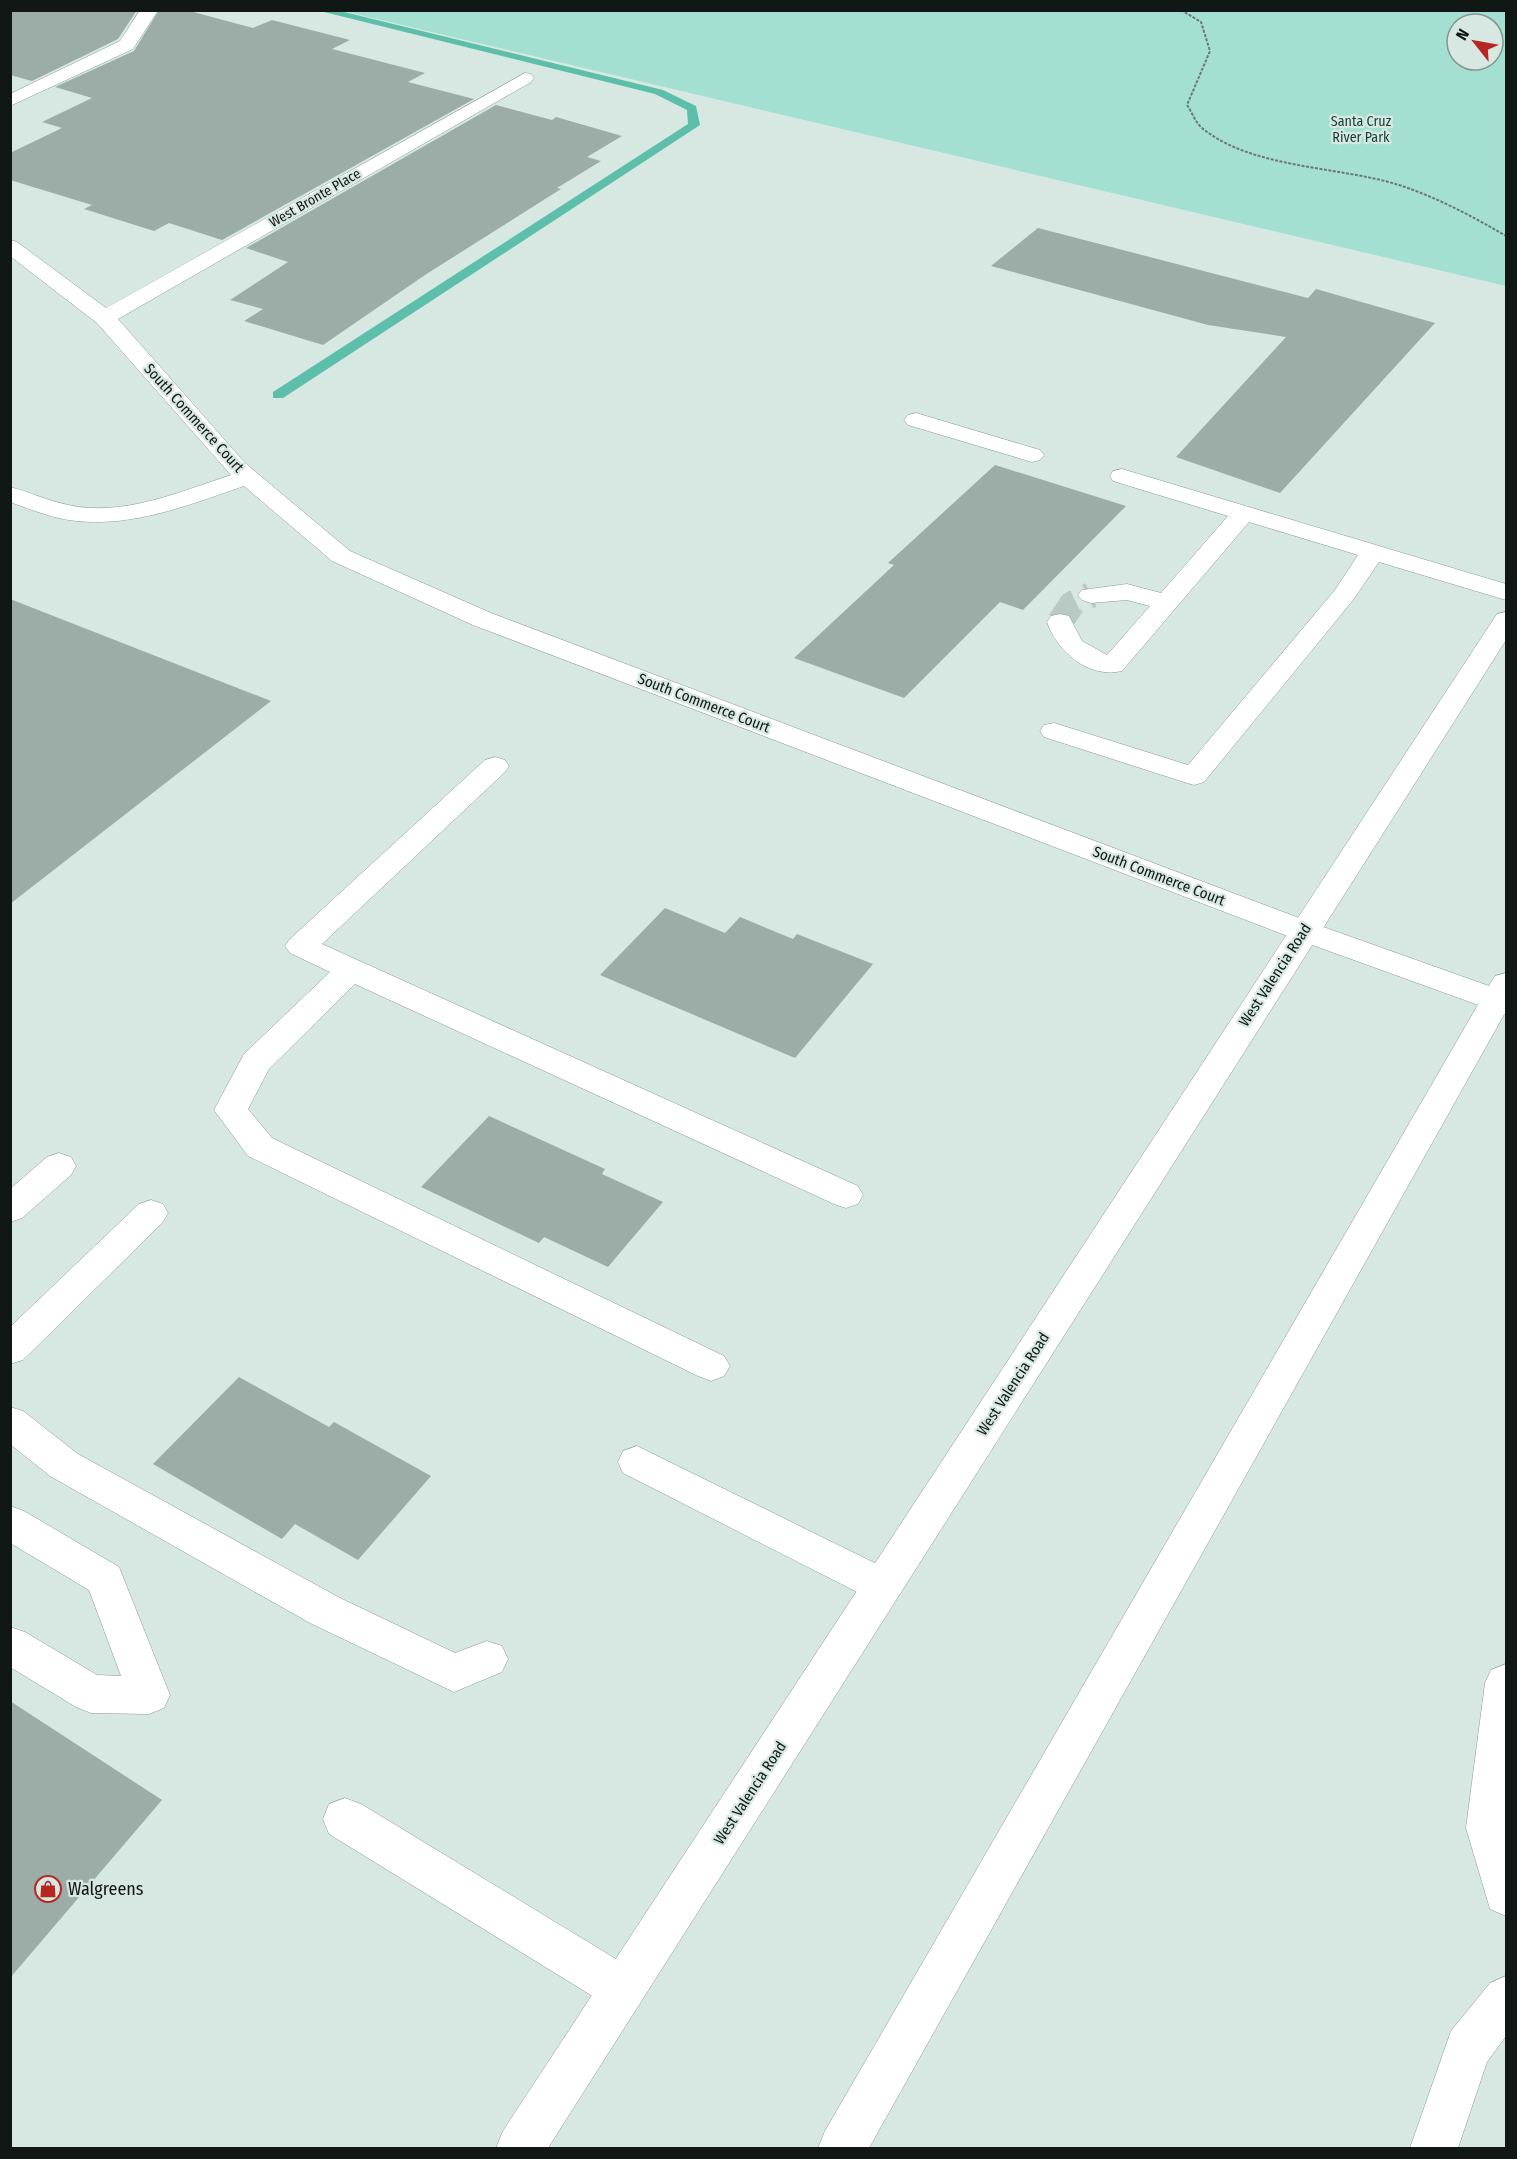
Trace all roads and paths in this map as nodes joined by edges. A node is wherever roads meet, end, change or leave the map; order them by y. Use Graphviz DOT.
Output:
graph roads {
  1 [pos="1181,10"];
  2 [pos="148,12"];
  3 [pos="525,78"];
  4 [pos="10,101"];
  5 [pos="1506,236"];
  6 [pos="10,246"];
  7 [pos="105,318"];
  8 [pos="916,420"];
  9 [pos="1032,455"];
  10 [pos="1122,476"];
  11 [pos="248,477"];
  12 [pos="10,494"];
  13 [pos="1244,513"];
  14 [pos="1373,552"];
  15 [pos="1506,592"];
  16 [pos="1091,595"];
  17 [pos="1166,602"];
  18 [pos="1506,620"];
  19 [pos="1060,622"];
  20 [pos="1054,731"];
  21 [pos="495,766"];
  22 [pos="1304,931"];
  23 [pos="352,969"];
  24 [pos="1503,996"];
  25 [pos="59,1166"];
  26 [pos="846,1195"];
  27 [pos="10,1209"];
  28 [pos="151,1213"];
  29 [pos="10,1350"];
  30 [pos="711,1366"];
  31 [pos="10,1422"];
  32 [pos="637,1462"];
  33 [pos="10,1523"];
  34 [pos="883,1586"];
  35 [pos="10,1645"];
  36 [pos="487,1659"];
  37 [pos="1506,1683"];
  38 [pos="1504,1734"];
  39 [pos="345,1820"];
  40 [pos="1506,1894"];
  41 [pos="623,1989"];
  42 [pos="1506,1999"];
  43 [pos="520,2148"];
  44 [pos="842,2148"];
  45 [pos="1434,2148"];
  1 -- 5 [label="path"];
  2 -- 4 [label="street"];
  3 -- 7 [label="street, West Bronte Place"];
  6 -- 7 [label="street, South Commerce Court"];
  7 -- 11 [label="street, South Commerce Court"];
  8 -- 9 [label="street"];
  10 -- 13 [label="street"];
  11 -- 12 [label="street"];
  11 -- 22 [label="street, South Commerce Court"];
  13 -- 14 [label="street"];
  13 -- 17 [label="street"];
  14 -- 15 [label="street"];
  14 -- 20 [label="street"];
  16 -- 17 [label="street"];
  17 -- 19 [label="street"];
  18 -- 22 [label="street, West Valencia Road"];
  21 -- 23 [label="street"];
  22 -- 24 [label="street, South Commerce Court"];
  22 -- 34 [label="street, West Valencia Road"];
  23 -- 26 [label="street"];
  23 -- 30 [label="street"];
  24 -- 44 [label="street"];
  25 -- 27 [label="street"];
  28 -- 29 [label="street"];
  31 -- 36 [label="street"];
  32 -- 34 [label="street"];
  33 -- 35 [label="street"];
  34 -- 41 [label="street, West Valencia Road"];
  37 -- 38 [label="street"];
  38 -- 40 [label="street"];
  39 -- 41 [label="street"];
  41 -- 43 [label="street, West Valencia Road"];
  42 -- 45 [label="street"];
}
